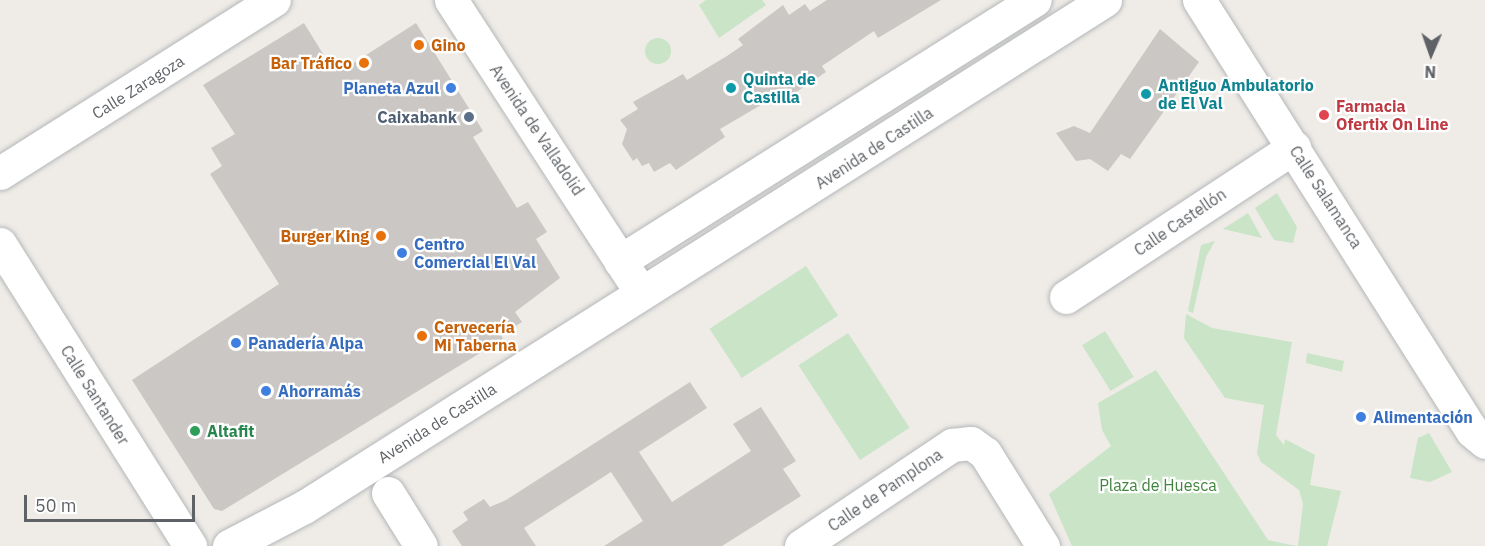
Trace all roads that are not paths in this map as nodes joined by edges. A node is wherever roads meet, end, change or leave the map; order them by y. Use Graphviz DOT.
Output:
graph roads {
  1 [pos="274,0"];
  2 [pos="451,0"];
  3 [pos="1035,0"];
  4 [pos="1105,0"];
  5 [pos="1199,0"];
  6 [pos="1294,147"];
  7 [pos="0,173"];
  8 [pos="0,244"];
  9 [pos="620,261"];
  10 [pos="642,294"];
  11 [pos="1066,297"];
  12 [pos="1453,395"];
  13 [pos="1485,408"];
  14 [pos="1485,442"];
  15 [pos="390,497"];
  16 [pos="267,537"];
  17 [pos="187,541"];
  18 [pos="227,546"];
  19 [pos="421,546"];
  20 [pos="801,546"];
  21 [pos="1043,546"];
  1 -- 7 [label="street, Calle Zaragoza"];
  2 -- 9 [label="street, Avenida de Valladolid"];
  3 -- 9 [label="street"];
  4 -- 10 [label="street, Avenida de Castilla"];
  5 -- 6 [label="street, Calle Salamanca"];
  6 -- 11 [label="street, Calle Castellón"];
  6 -- 12 [label="street, Calle Salamanca"];
  8 -- 17 [label="street, Calle Santander"];
  9 -- 10 [label="street"];
  10 -- 16 [label="street, Avenida de Castilla"];
  12 -- 13 [label="street"];
  12 -- 14 [label="street, Calle Salamanca"];
  15 -- 19 [label="street"];
  16 -- 18 [label="street, Avenida de Castilla"];
  17 -- 18 [label="street"];
  20 -- 21 [label="street, Calle de Pamplona"];
}
